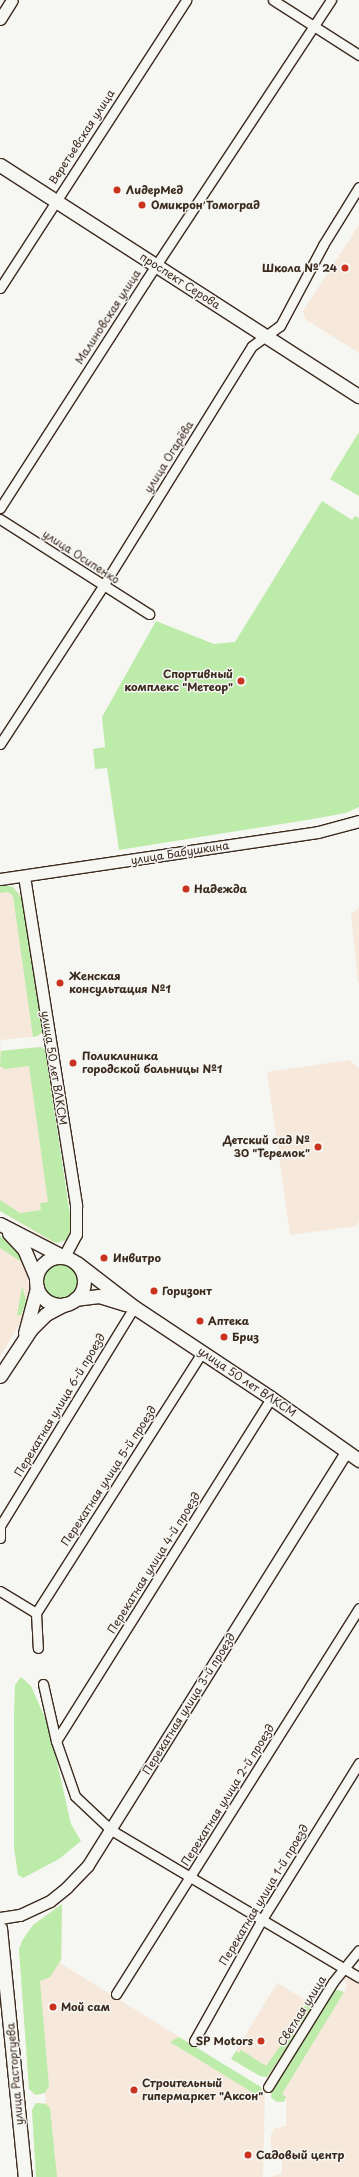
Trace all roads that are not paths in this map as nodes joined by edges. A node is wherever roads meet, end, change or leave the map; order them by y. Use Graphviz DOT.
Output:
graph roads {
  1 [pos="12,0"];
  2 [pos="186,0"];
  3 [pos="273,0"];
  4 [pos="331,0"];
  5 [pos="0,19"];
  6 [pos="314,27"];
  7 [pos="359,56"];
  8 [pos="0,165"];
  9 [pos="359,187"];
  10 [pos="55,201"];
  11 [pos="156,266"];
  12 [pos="0,288"];
  13 [pos="266,337"];
  14 [pos="359,396"];
  15 [pos="0,508"];
  16 [pos="0,519"];
  17 [pos="103,586"];
  18 [pos="149,614"];
  19 [pos="0,744"];
  20 [pos="359,821"];
  21 [pos="24,876"];
  22 [pos="0,879"];
  23 [pos="0,1224"];
  24 [pos="64,1257"];
  25 [pos="77,1263"];
  26 [pos="36,1283"];
  27 [pos="70,1302"];
  28 [pos="134,1306"];
  29 [pos="22,1340"];
  30 [pos="202,1352"];
  31 [pos="0,1376"];
  32 [pos="271,1398"];
  33 [pos="346,1452"];
  34 [pos="359,1460"];
  35 [pos="0,1538"];
  36 [pos="0,1591"];
  37 [pos="359,1608"];
  38 [pos="36,1613"];
  39 [pos="38,1648"];
  40 [pos="44,1684"];
  41 [pos="56,1742"];
  42 [pos="359,1763"];
  43 [pos="111,1830"];
  44 [pos="191,1878"];
  45 [pos="0,1918"];
  46 [pos="261,1920"];
  47 [pos="0,1928"];
  48 [pos="359,1950"];
  49 [pos="356,1961"];
  50 [pos="344,1969"];
  51 [pos="359,1977"];
  52 [pos="116,1994"];
  53 [pos="194,2041"];
  54 [pos="268,2087"];
  55 [pos="21,2176"];
  1 -- 5 [label="street"];
  2 -- 10 [label="street, Веретьевская улица"];
  3 -- 6 [label="street"];
  4 -- 6 [label="street, Малиновская улица"];
  6 -- 7 [label="street"];
  6 -- 11 [label="street, Малиновская улица"];
  8 -- 10 [label="main road, проспект Серова"];
  9 -- 13 [label="street, улица Огарёва"];
  10 -- 11 [label="main road, проспект Серова"];
  10 -- 12 [label="street, Веретьевская улица"];
  11 -- 13 [label="main road, проспект Серова"];
  11 -- 15 [label="street, Малиновская улица"];
  13 -- 14 [label="main road, проспект Серова"];
  13 -- 17 [label="street, улица Огарёва"];
  16 -- 17 [label="street, улица Осипенко"];
  17 -- 18 [label="street, улица Осипенко"];
  17 -- 19 [label="street, улица Огарёва"];
  20 -- 21 [label="street, улица Бабушкина"];
  21 -- 22 [label="street, улица Бабушкина"];
  21 -- 24 [label="street, улица 50 лет ВЛКСМ"];
  23 -- 24 [label="main road"];
  23 -- 26 [label="main road, улица 50 лет ВЛКСМ"];
  24 -- 25 [label="main road, улица 50 лет ВЛКСМ"];
  24 -- 26 [label="main road"];
  25 -- 27 [label="main road"];
  25 -- 28 [label="main road, улица 50 лет ВЛКСМ"];
  26 -- 27 [label="main road, улица 50 лет ВЛКСМ"];
  26 -- 29 [label="main road"];
  27 -- 28 [label="main road, улица 50 лет ВЛКСМ"];
  27 -- 29 [label="main road"];
  28 -- 30 [label="main road, улица 50 лет ВЛКСМ"];
  28 -- 35 [label="street, Перекатная улица 6-й проезд"];
  29 -- 31 [label="main road"];
  30 -- 32 [label="main road, улица 50 лет ВЛКСМ"];
  30 -- 38 [label="street, Перекатная улица 5-й проезд"];
  32 -- 33 [label="main road, улица 50 лет ВЛКСМ"];
  32 -- 41 [label="street, Перекатная улица 4-й проезд"];
  33 -- 34 [label="main road, улица 50 лет ВЛКСМ"];
  33 -- 43 [label="street, Перекатная улица 3-й проезд"];
  36 -- 38 [label="street"];
  37 -- 44 [label="street, Перекатная улица 2-й проезд"];
  38 -- 39 [label="street"];
  40 -- 41 [label="street"];
  41 -- 43 [label="street"];
  42 -- 46 [label="street, Перекатная улица 1-й проезд"];
  43 -- 44 [label="street"];
  43 -- 45 [label="street, Перекатная улица 3-й проезд"];
  44 -- 46 [label="street"];
  44 -- 52 [label="street, Перекатная улица 2-й проезд"];
  46 -- 50 [label="street"];
  46 -- 53 [label="street, Перекатная улица 1-й проезд"];
  47 -- 55 [label="main road, улица Расторгуева"];
  48 -- 49 [label="street, Светлая улица"];
  49 -- 50 [label="street, Светлая улица"];
  50 -- 51 [label="street"];
  50 -- 54 [label="street, Светлая улица"];
}
